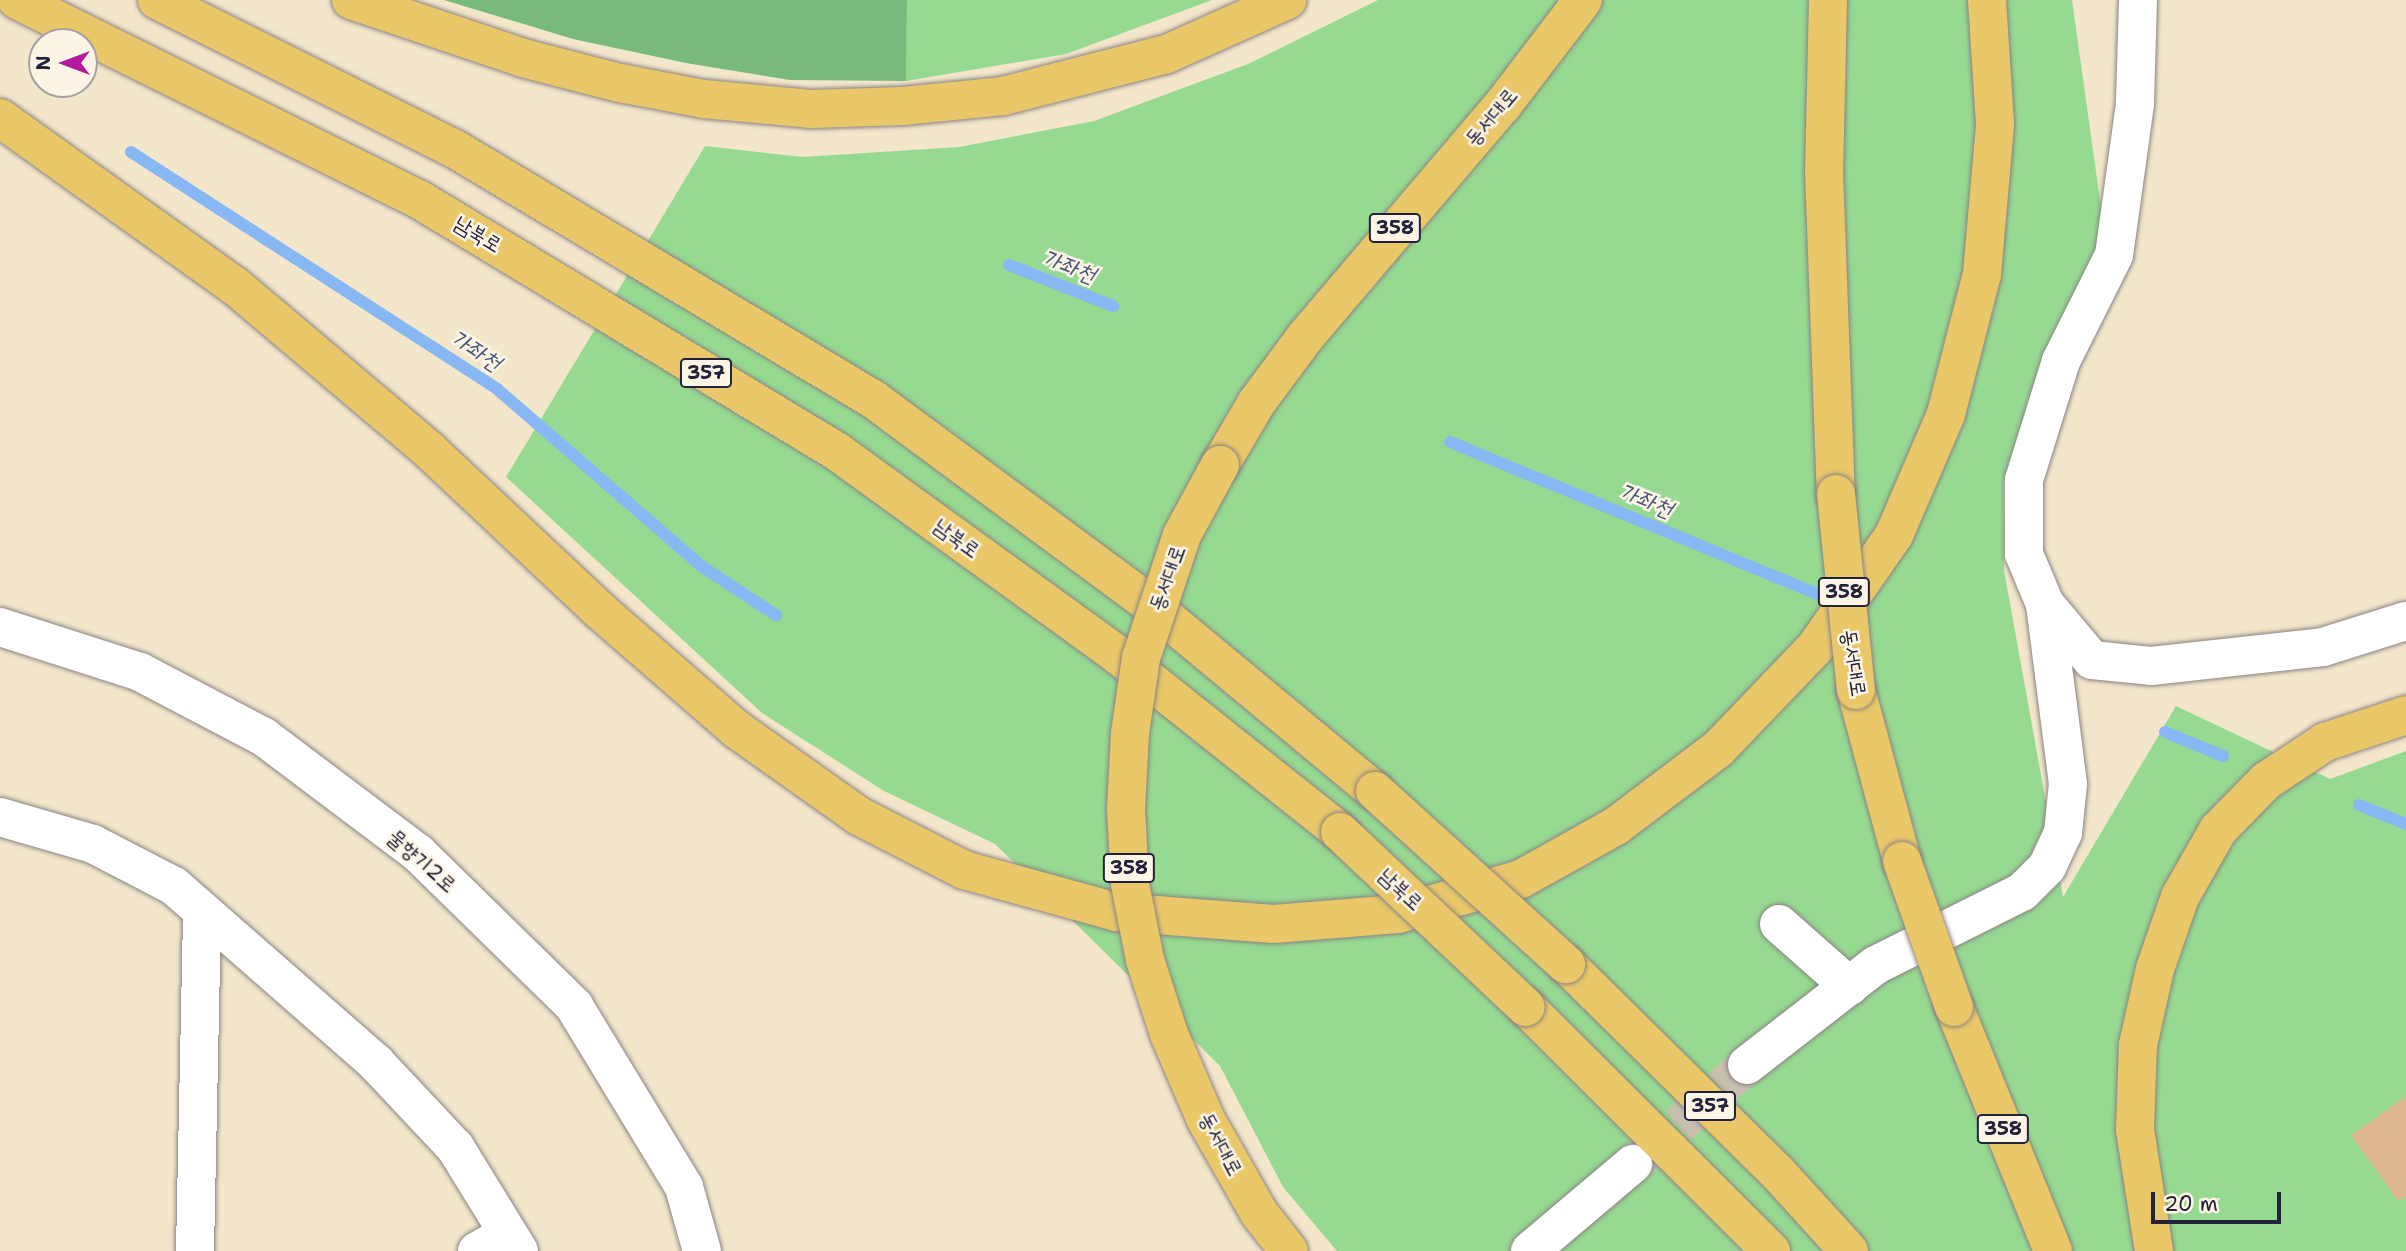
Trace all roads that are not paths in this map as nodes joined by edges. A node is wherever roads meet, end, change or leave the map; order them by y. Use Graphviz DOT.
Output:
graph roads {
  1 [pos="17,0"];
  2 [pos="157,0"];
  3 [pos="352,0"];
  4 [pos="1287,0"];
  5 [pos="1583,0"];
  6 [pos="1828,0"];
  7 [pos="1987,0"];
  8 [pos="2138,0"];
  9 [pos="0,118"];
  10 [pos="2045,604"];
  11 [pos="2406,621"];
  12 [pos="0,627"];
  13 [pos="2406,715"];
  14 [pos="0,817"];
  15 [pos="202,911"];
  16 [pos="1779,924"];
  17 [pos="1849,985"];
  18 [pos="1747,1065"];
  19 [pos="1633,1164"];
  20 [pos="501,1245"];
  21 [pos="195,1251"];
  22 [pos="702,1251"];
  23 [pos="1289,1251"];
  24 [pos="1530,1251"];
  25 [pos="1771,1251"];
  26 [pos="1849,1251"];
  27 [pos="2053,1251"];
  28 [pos="2154,1251"];
  1 -- 25 [label="main road, 남북로 / 357, bridge"];
  2 -- 26 [label="main road, 357, bridge"];
  3 -- 4 [label="main road"];
  5 -- 23 [label="main road, 동서대로 / 358, bridge"];
  6 -- 27 [label="main road, 동서대로 / 358, bridge"];
  7 -- 9 [label="main road"];
  8 -- 10 [label="street"];
  10 -- 11 [label="street"];
  10 -- 17 [label="street"];
  12 -- 22 [label="street, 물향기2로"];
  13 -- 28 [label="main road"];
  14 -- 15 [label="street"];
  15 -- 20 [label="street"];
  15 -- 21 [label="street"];
  16 -- 17 [label="street"];
  17 -- 18 [label="street"];
  19 -- 24 [label="street"];
}
